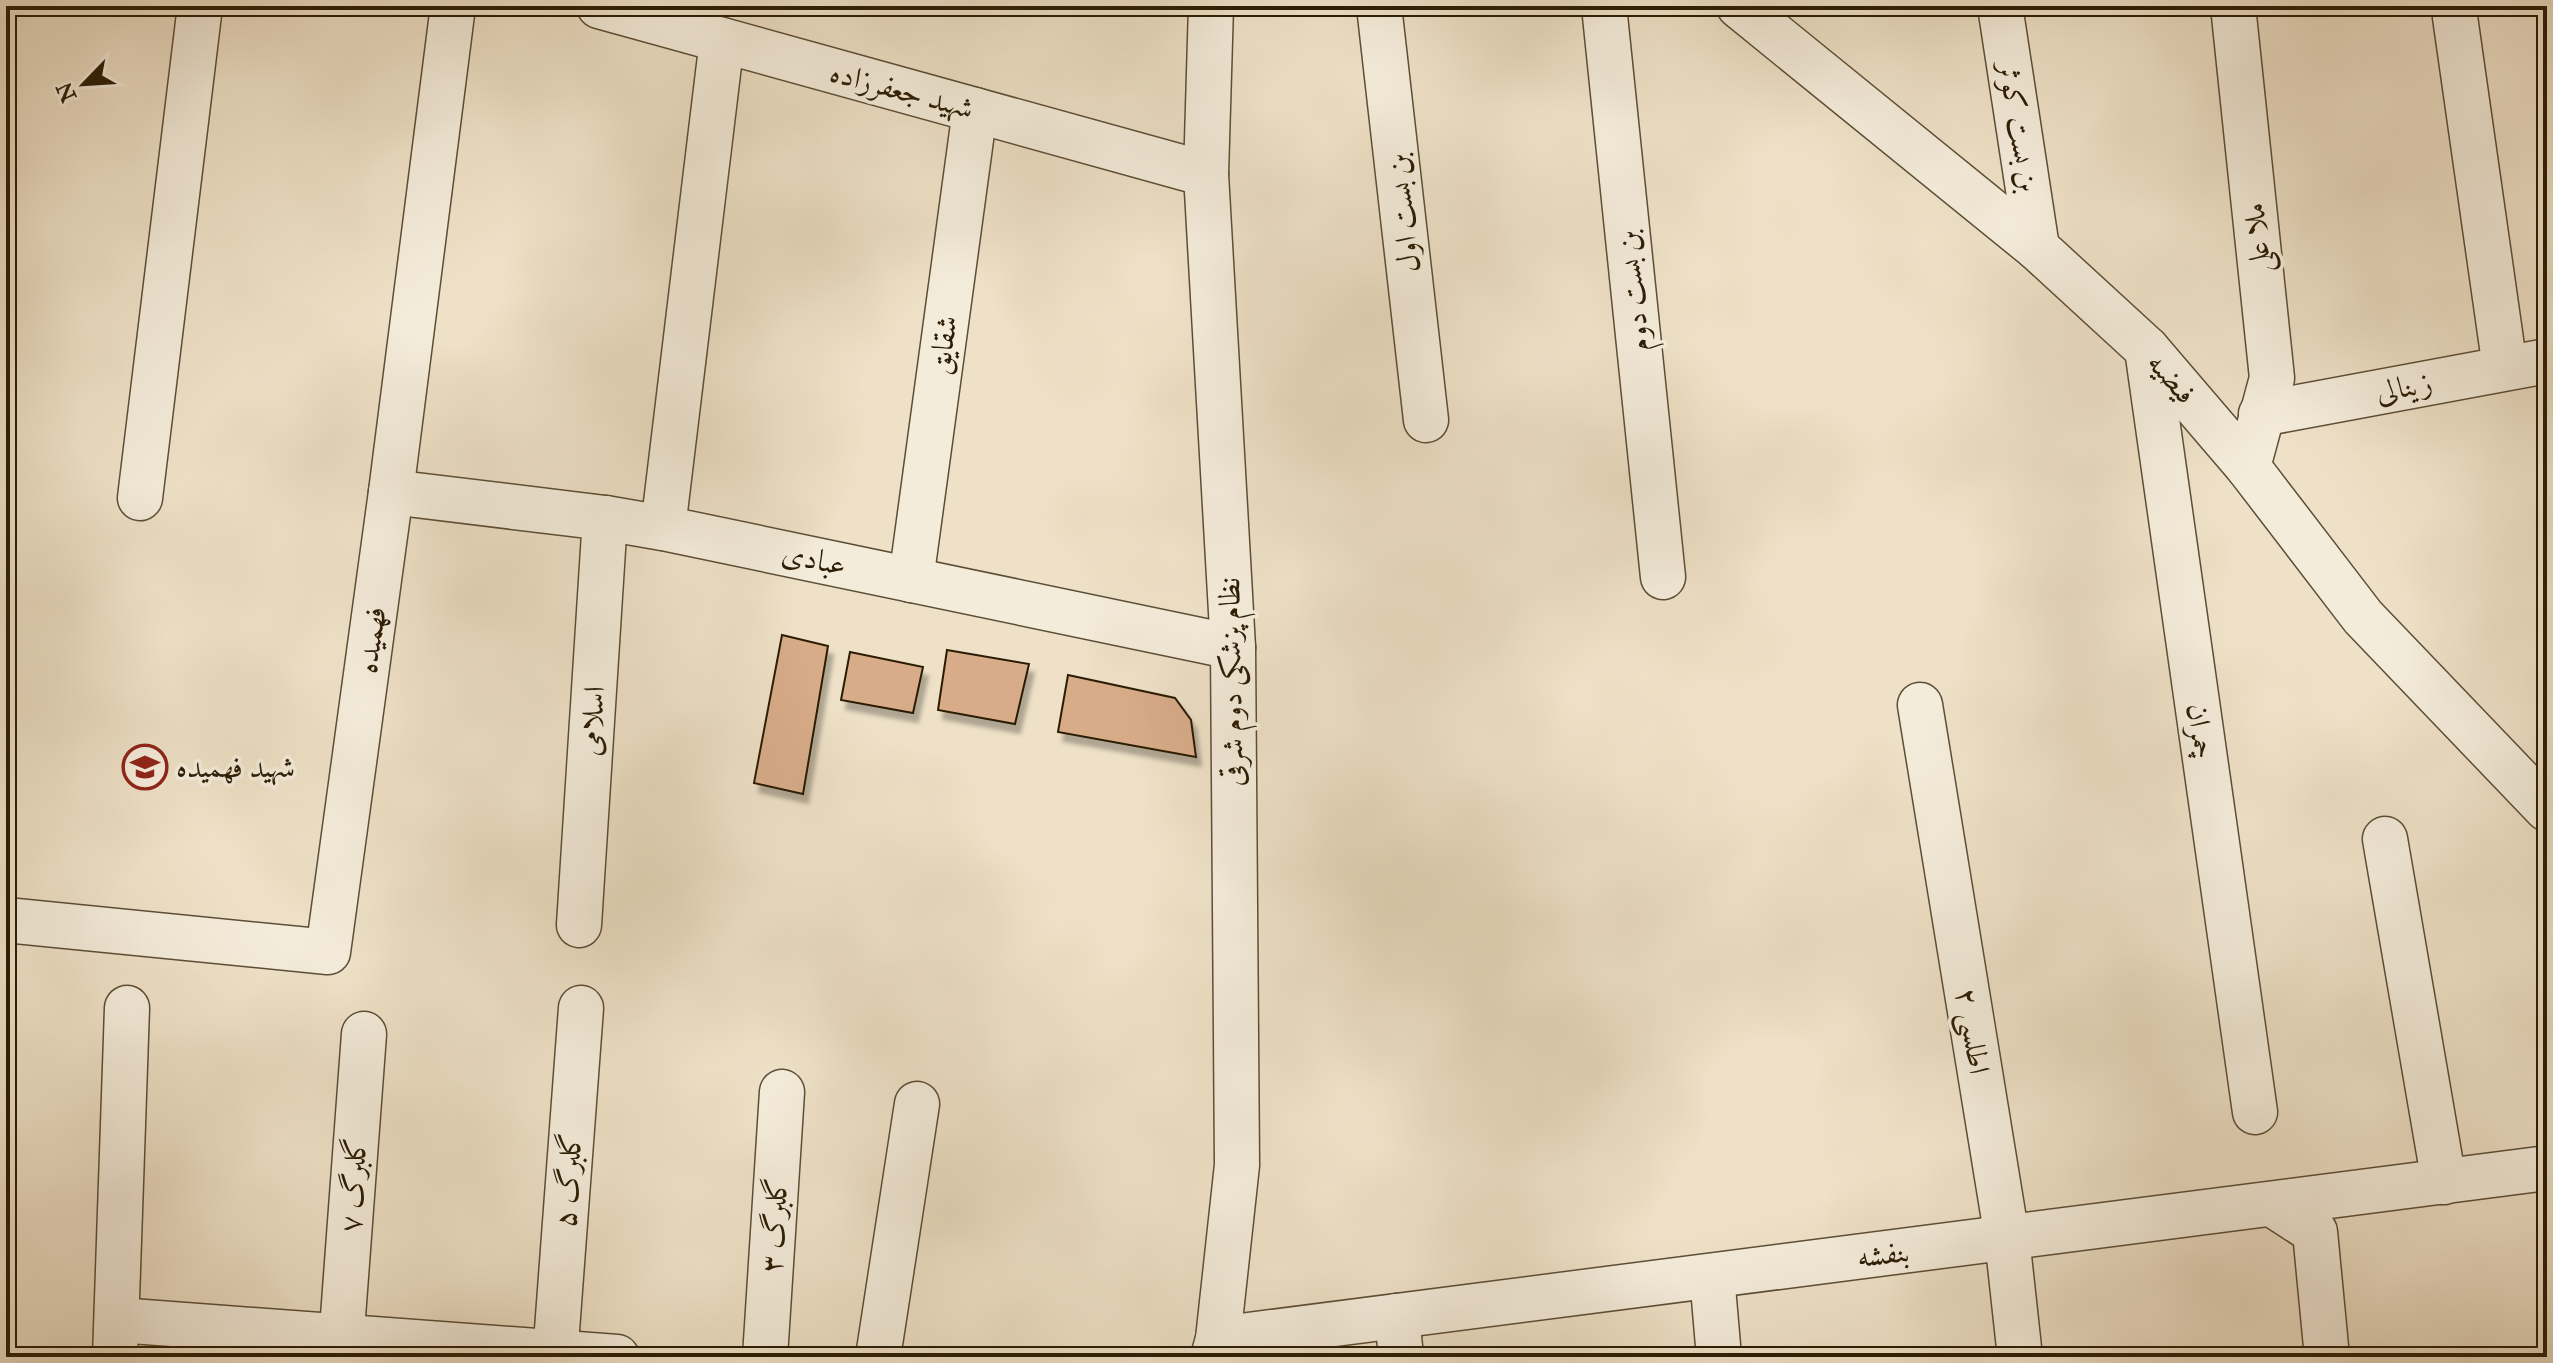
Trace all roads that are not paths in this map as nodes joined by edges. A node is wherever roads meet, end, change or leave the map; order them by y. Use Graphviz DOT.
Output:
graph roads {
  1 [pos="200,6"];
  2 [pos="453,6"];
  3 [pos="599,6"];
  4 [pos="1211,6"];
  5 [pos="1379,6"];
  6 [pos="1604,6"];
  7 [pos="1739,6"];
  8 [pos="2000,6"];
  9 [pos="2233,6"];
  10 [pos="654,14"];
  11 [pos="2455,17"];
  12 [pos="722,40"];
  13 [pos="975,110"];
  14 [pos="1206,174"];
  15 [pos="2037,248"];
  16 [pos="2147,349"];
  17 [pos="2547,361"];
  18 [pos="2505,368"];
  19 [pos="2261,414"];
  20 [pos="1426,420"];
  21 [pos="2248,467"];
  22 [pos="391,492"];
  23 [pos="140,498"];
  24 [pos="605,518"];
  25 [pos="663,528"];
  26 [pos="1663,577"];
  27 [pos="911,580"];
  28 [pos="1233,647"];
  29 [pos="1920,705"];
  30 [pos="2547,809"];
  31 [pos="2385,839"];
  32 [pos="6,920"];
  33 [pos="579,925"];
  34 [pos="127,1008"];
  35 [pos="581,1008"];
  36 [pos="364,1034"];
  37 [pos="782,1092"];
  38 [pos="917,1104"];
  39 [pos="2255,1112"];
  40 [pos="2547,1168"];
  41 [pos="2444,1182"];
  42 [pos="2272,1204"];
  43 [pos="2007,1238"];
  44 [pos="1712,1276"];
  45 [pos="1399,1337"];
  46 [pos="116,1338"];
  47 [pos="341,1347"];
  48 [pos="1216,1348"];
  49 [pos="555,1355"];
  50 [pos="617,1357"];
  51 [pos="765,1357"];
  52 [pos="878,1357"];
  53 [pos="1719,1357"];
  54 [pos="2020,1357"];
  55 [pos="2327,1357"];
  1 -- 23 [label="street"];
  2 -- 22 [label="street, فهمیده"];
  3 -- 10 [label="street, شهید جعفرزاده"];
  4 -- 14 [label="street, نظام پزشکی دوم شرقی"];
  5 -- 20 [label="street, بن بست اول"];
  6 -- 26 [label="street, بن بست دوم"];
  7 -- 15 [label="street, فیضیه"];
  8 -- 15 [label="street, بن بست کوثر"];
  9 -- 19 [label="street, ملا علی"];
  10 -- 12 [label="street, شهید جعفرزاده"];
  11 -- 18 [label="street"];
  12 -- 13 [label="street, شهید جعفرزاده"];
  12 -- 25 [label="street"];
  13 -- 14 [label="street, شهید جعفرزاده"];
  13 -- 27 [label="street, شقایق"];
  14 -- 28 [label="street, نظام پزشکی دوم شرقی"];
  15 -- 16 [label="street, فیضیه"];
  16 -- 21 [label="street, فیضیه"];
  16 -- 39 [label="street, چمران"];
  17 -- 18 [label="street, زینالی"];
  18 -- 19 [label="street, زینالی"];
  19 -- 21 [label="street, ملا علی"];
  21 -- 30 [label="street, فیضیه"];
  22 -- 24 [label="street, عبادی"];
  22 -- 32 [label="street, فهمیده"];
  24 -- 25 [label="street, عبادی"];
  24 -- 33 [label="street, اسلامی"];
  25 -- 27 [label="street, عبادی"];
  27 -- 28 [label="street, عبادی"];
  28 -- 48 [label="street, نظام پزشکی دوم شرقی"];
  29 -- 43 [label="street, اطلسی ۲"];
  31 -- 41 [label="street"];
  34 -- 46 [label="street"];
  35 -- 49 [label="street, گلبرگ ۵"];
  36 -- 47 [label="street, گلبرگ ۷"];
  37 -- 51 [label="street, گلبرگ ۳"];
  38 -- 52 [label="street"];
  40 -- 41 [label="street, بنفشه"];
  41 -- 42 [label="street, بنفشه"];
  42 -- 43 [label="street, بنفشه"];
  42 -- 55 [label="street"];
  43 -- 44 [label="street, بنفشه"];
  43 -- 54 [label="street, اطلسی ۲"];
  44 -- 45 [label="street, بنفشه"];
  44 -- 53 [label="street"];
  45 -- 48 [label="street, بنفشه"];
  46 -- 47 [label="street"];
  47 -- 49 [label="street"];
  49 -- 50 [label="street"];
}
